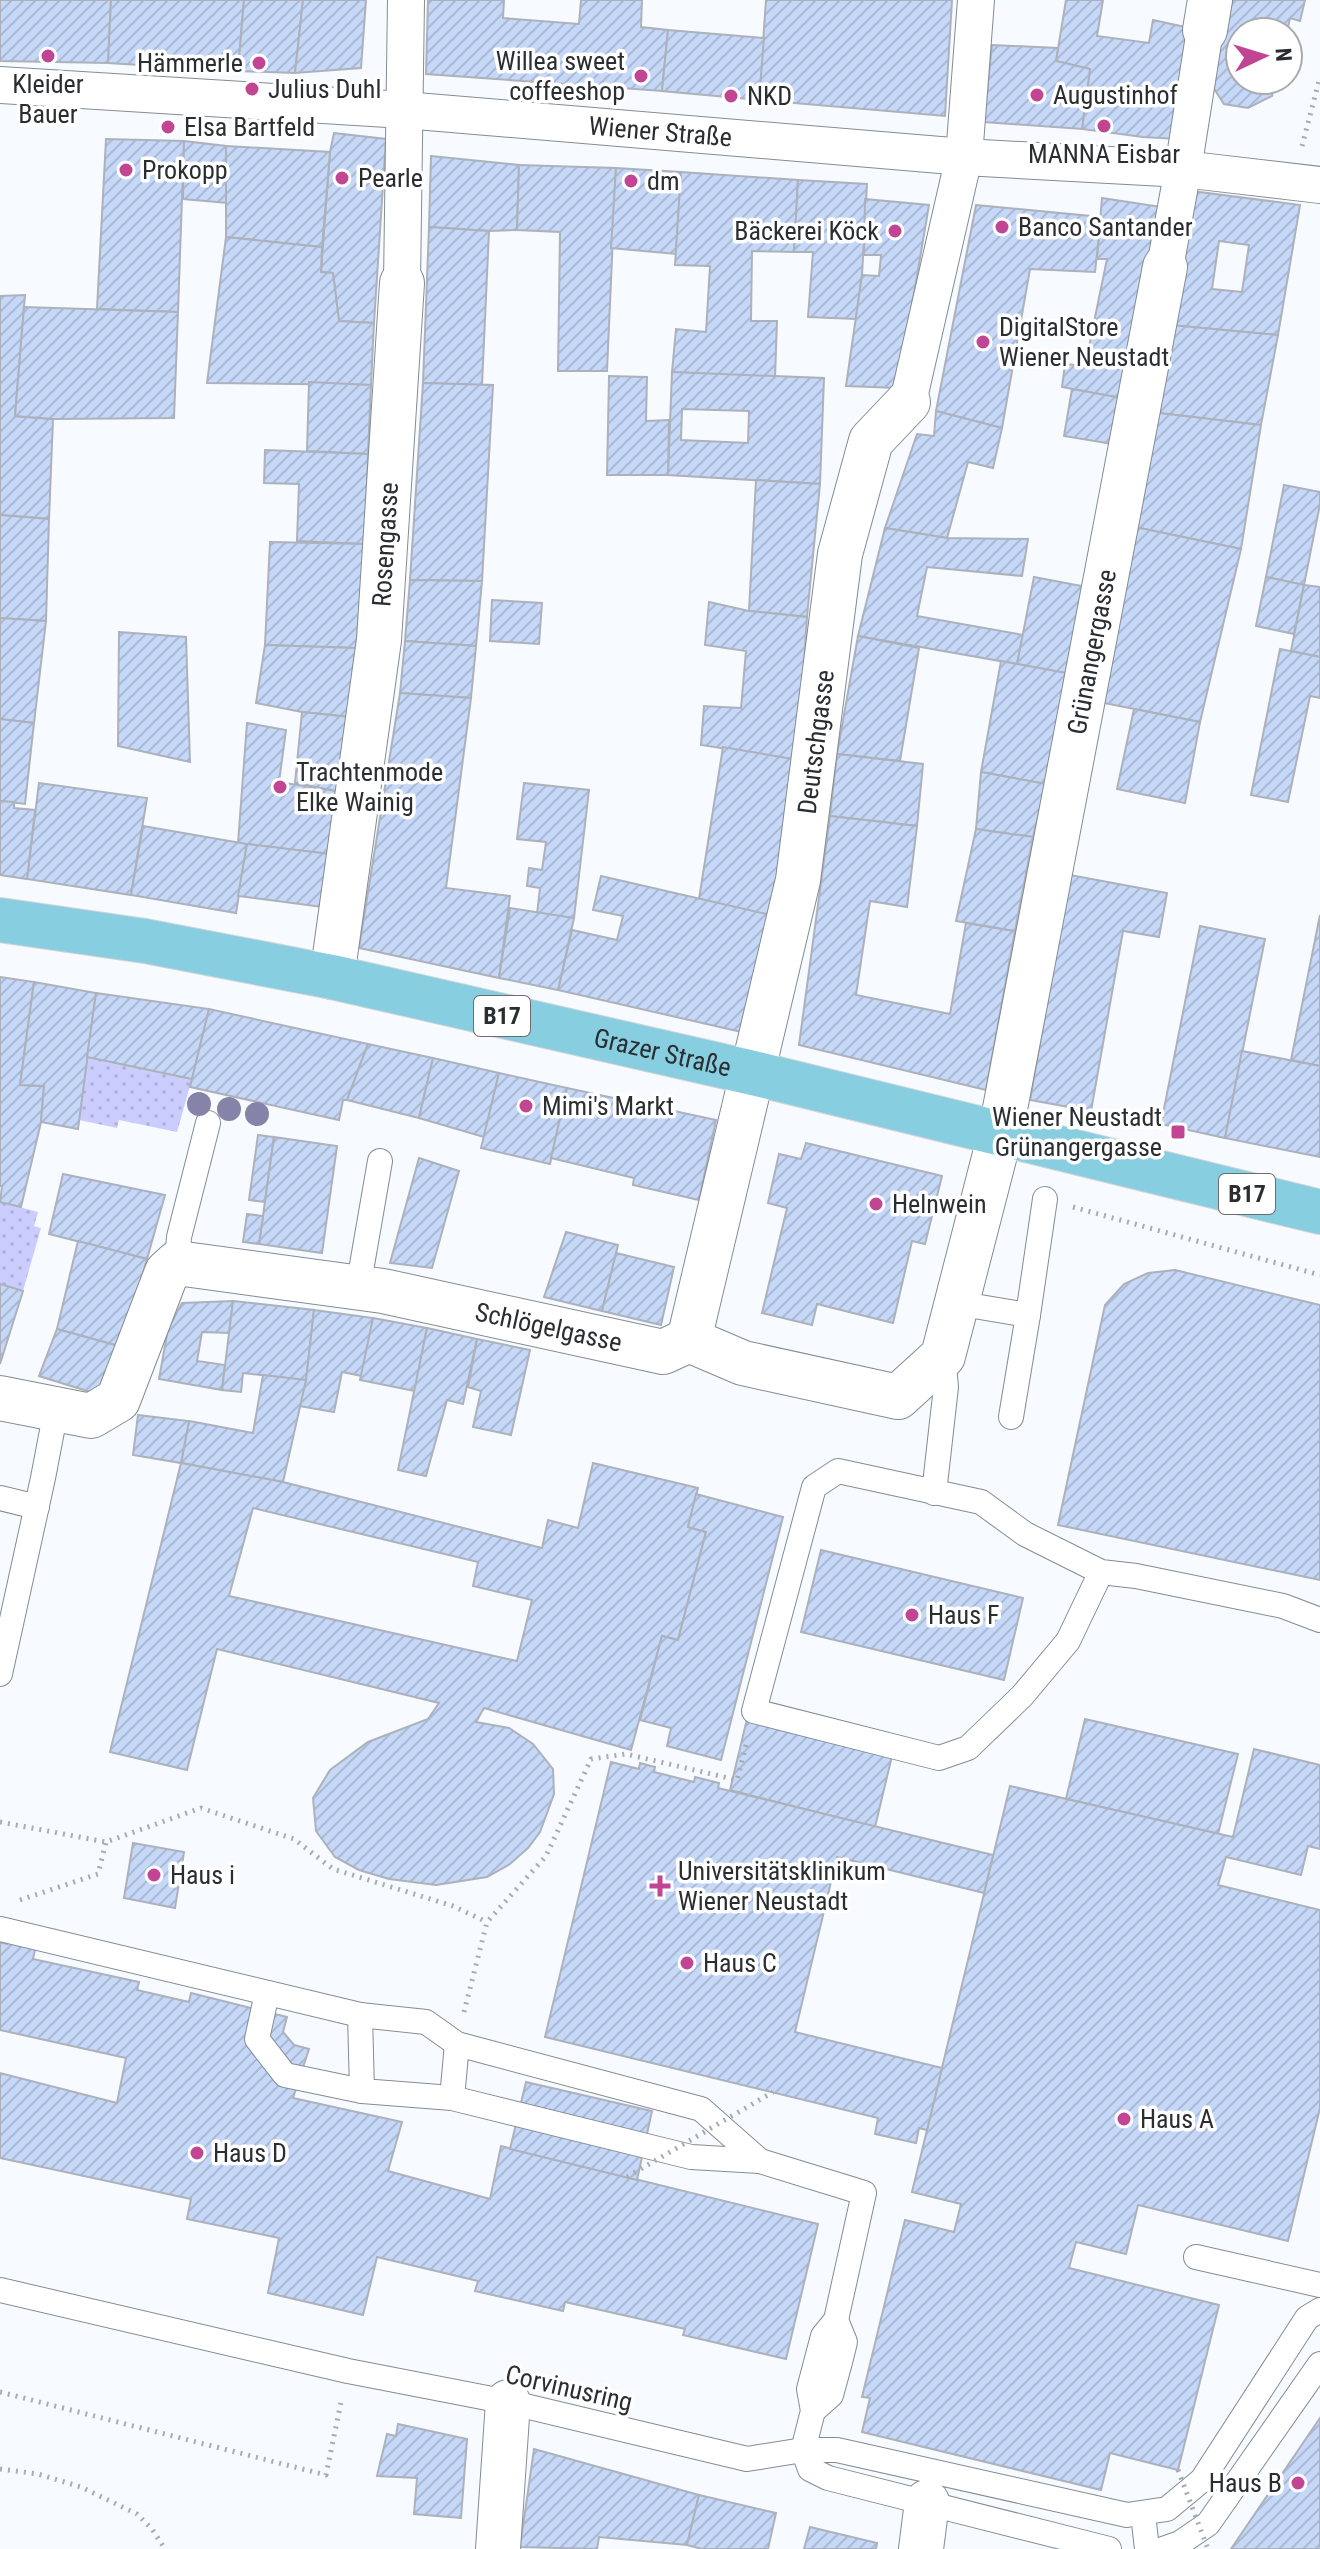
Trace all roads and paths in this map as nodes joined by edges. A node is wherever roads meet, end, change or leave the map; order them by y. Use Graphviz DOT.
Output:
graph roads {
  1 [pos="406,0"];
  2 [pos="976,0"];
  3 [pos="1207,15"];
  4 [pos="1320,77"];
  5 [pos="0,85"];
  6 [pos="404,110"];
  7 [pos="964,157"];
  8 [pos="1183,169"];
  9 [pos="1306,184"];
  10 [pos="1165,267"];
  11 [pos="402,283"];
  12 [pos="908,402"];
  13 [pos="0,920"];
  14 [pos="332,977"];
  15 [pos="753,1073"];
  16 [pos="208,1123"];
  17 [pos="1000,1135"];
  18 [pos="380,1161"];
  19 [pos="1045,1199"];
  20 [pos="1320,1212"];
  21 [pos="177,1263"];
  22 [pos="1320,1275"];
  23 [pos="358,1288"];
  24 [pos="956,1303"];
  25 [pos="1028,1315"];
  26 [pos="689,1340"];
  27 [pos="943,1356"];
  28 [pos="0,1398"];
  29 [pos="56,1410"];
  30 [pos="1011,1417"];
  31 [pos="934,1493"];
  32 [pos="0,1498"];
  33 [pos="37,1507"];
  34 [pos="1101,1572"];
  35 [pos="1316,1624"];
  36 [pos="0,1674"];
  37 [pos="754,1711"];
  38 [pos="0,1822"];
  39 [pos="106,1842"];
  40 [pos="23,1898"];
  41 [pos="487,1922"];
  42 [pos="0,1929"];
  43 [pos="267,1993"];
  44 [pos="360,2015"];
  45 [pos="457,2044"];
  46 [pos="362,2091"];
  47 [pos="773,2092"];
  48 [pos="452,2098"];
  49 [pos="760,2161"];
  50 [pos="627,2177"];
  51 [pos="1196,2257"];
  52 [pos="1320,2285"];
  53 [pos="0,2290"];
  54 [pos="1320,2310"];
  55 [pos="1320,2364"];
  56 [pos="348,2371"];
  57 [pos="0,2392"];
  58 [pos="508,2402"];
  59 [pos="803,2450"];
  60 [pos="0,2469"];
  61 [pos="1178,2470"];
  62 [pos="927,2502"];
  63 [pos="1143,2514"];
  64 [pos="165,2549"];
  65 [pos="498,2549"];
  66 [pos="921,2549"];
  67 [pos="1109,2549"];
  68 [pos="1147,2549"];
  69 [pos="1163,2549"];
  70 [pos="1208,2549"];
  1 -- 6 [label="street, Rosengasse"];
  2 -- 7 [label="street, Deutschgasse"];
  3 -- 8 [label="street, Grünangergasse"];
  4 -- 9 [label="path"];
  5 -- 6 [label="street, Wiener Straße"];
  6 -- 7 [label="street, Wiener Straße"];
  6 -- 11 [label="street, Rosengasse"];
  7 -- 8 [label="street, Wiener Straße"];
  7 -- 12 [label="street, Deutschgasse"];
  8 -- 9 [label="street, Wiener Straße"];
  8 -- 10 [label="street, Grünangergasse"];
  10 -- 17 [label="street, Grünangergasse"];
  11 -- 14 [label="street, Rosengasse"];
  12 -- 15 [label="street, Deutschgasse"];
  13 -- 14 [label="main road, Grazer Straße / B17"];
  14 -- 15 [label="main road, Grazer Straße / B17"];
  15 -- 17 [label="main road, Grazer Straße / B17"];
  15 -- 26 [label="street, Deutschgasse"];
  16 -- 21 [label="lane"];
  17 -- 20 [label="main road, Grazer Straße / B17"];
  17 -- 24 [label="street"];
  18 -- 23 [label="lane"];
  19 -- 22 [label="path"];
  19 -- 25 [label="lane"];
  21 -- 23 [label="street, Schlögelgasse"];
  21 -- 29 [label="street"];
  23 -- 26 [label="street, Schlögelgasse"];
  24 -- 25 [label="lane"];
  24 -- 27 [label="street"];
  25 -- 30 [label="lane"];
  26 -- 27 [label="street"];
  27 -- 31 [label="lane"];
  28 -- 29 [label="street"];
  29 -- 33 [label="lane"];
  31 -- 34 [label="lane"];
  31 -- 37 [label="lane"];
  32 -- 33 [label="lane"];
  33 -- 36 [label="lane"];
  34 -- 35 [label="lane"];
  34 -- 37 [label="lane"];
  37 -- 41 [label="path"];
  38 -- 39 [label="path"];
  39 -- 40 [label="path"];
  39 -- 41 [label="path"];
  41 -- 45 [label="path"];
  42 -- 43 [label="lane"];
  43 -- 44 [label="lane"];
  43 -- 46 [label="lane"];
  44 -- 45 [label="lane"];
  44 -- 46 [label="lane"];
  45 -- 48 [label="lane"];
  45 -- 49 [label="lane"];
  46 -- 48 [label="lane"];
  47 -- 50 [label="path, bridge"];
  48 -- 49 [label="lane"];
  49 -- 59 [label="lane"];
  51 -- 52 [label="lane"];
  53 -- 56 [label="lane, Corvinusring"];
  54 -- 63 [label="lane"];
  55 -- 69 [label="lane"];
  56 -- 57 [label="path"];
  56 -- 58 [label="lane, Corvinusring"];
  58 -- 59 [label="lane, Corvinusring"];
  58 -- 65 [label="street"];
  59 -- 62 [label="lane"];
  59 -- 63 [label="lane, Corvinusring"];
  60 -- 64 [label="path"];
  61 -- 70 [label="path, bridge"];
  62 -- 66 [label="street"];
  62 -- 67 [label="lane"];
  63 -- 68 [label="lane"];
}
